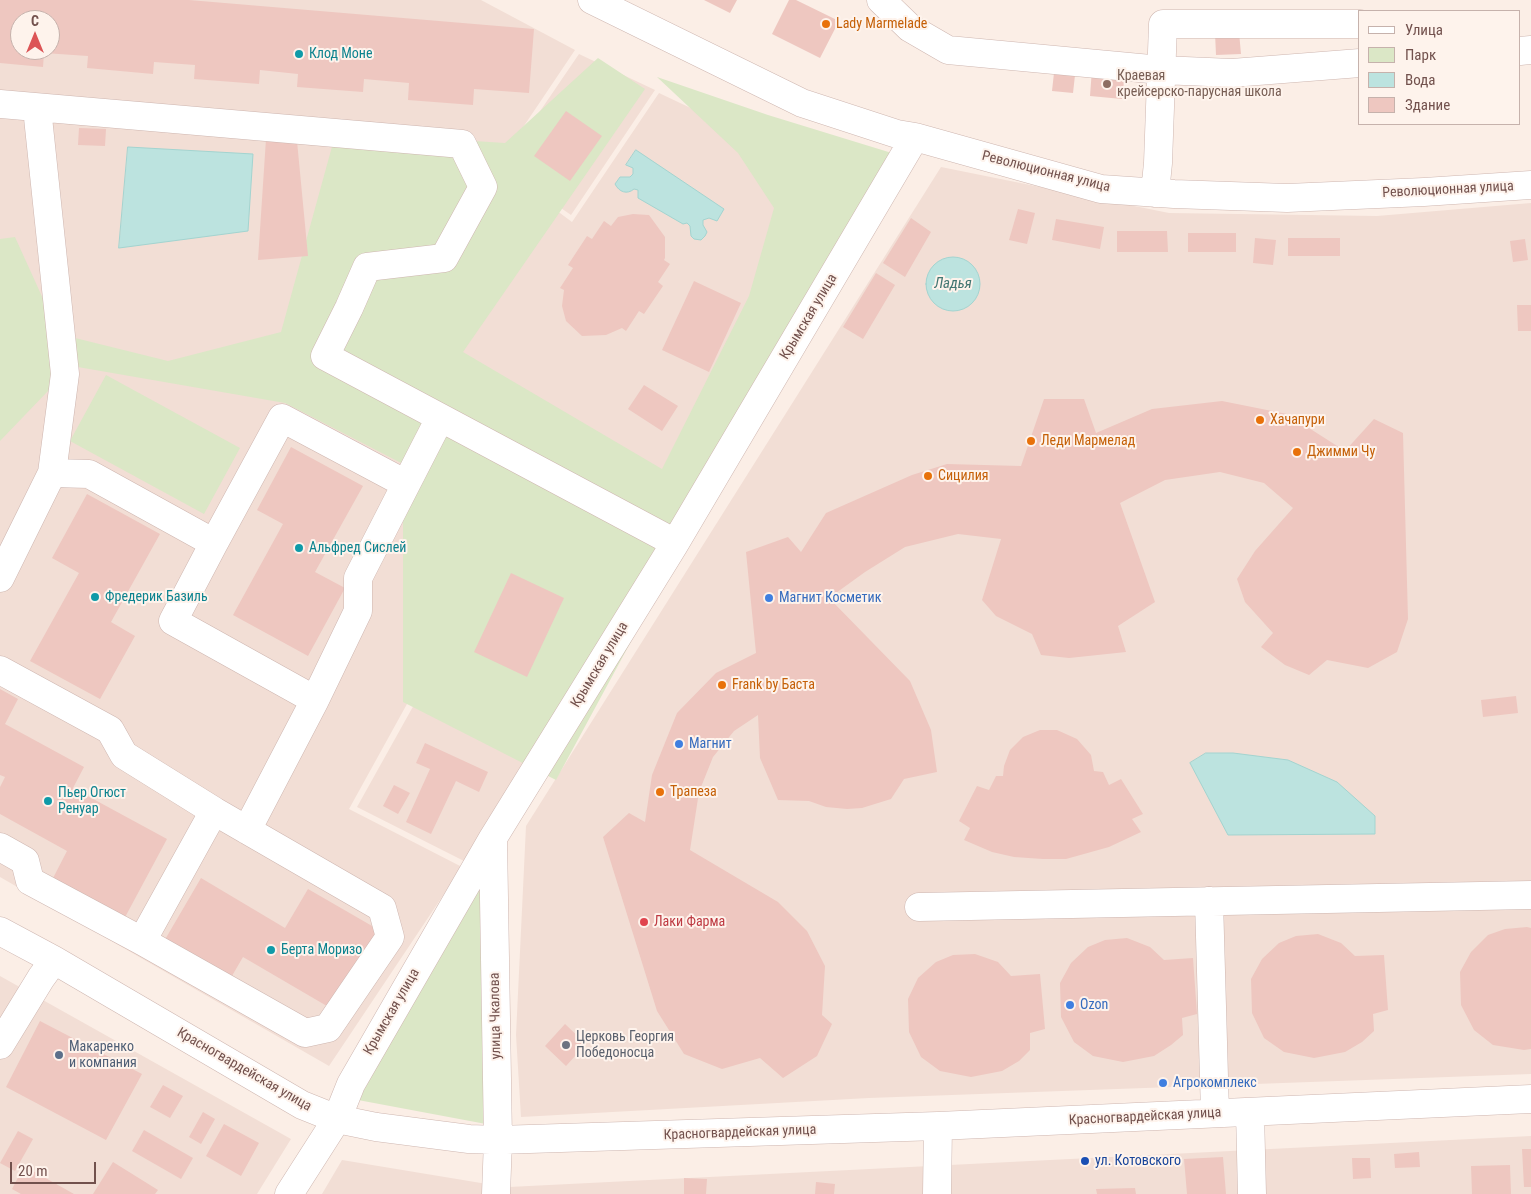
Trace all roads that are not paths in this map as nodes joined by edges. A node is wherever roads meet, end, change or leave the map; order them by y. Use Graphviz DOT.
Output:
graph roads {
  1 [pos="592,0"];
  2 [pos="880,0"];
  3 [pos="1358,24"];
  4 [pos="1358,63"];
  5 [pos="1162,70"];
  6 [pos="0,104"];
  7 [pos="37,108"];
  8 [pos="915,137"];
  9 [pos="1531,185"];
  10 [pos="1155,193"];
  11 [pos="440,418"];
  12 [pos="52,473"];
  13 [pos="406,484"];
  14 [pos="214,543"];
  15 [pos="674,545"];
  16 [pos="0,578"];
  17 [pos="0,670"];
  18 [pos="315,700"];
  19 [pos="214,811"];
  20 [pos="247,830"];
  21 [pos="493,838"];
  22 [pos="0,847"];
  23 [pos="1531,895"];
  24 [pos="1209,901"];
  25 [pos="919,907"];
  26 [pos="0,931"];
  27 [pos="142,941"];
  28 [pos="54,960"];
  29 [pos="0,1045"];
  30 [pos="1531,1099"];
  31 [pos="1250,1112"];
  32 [pos="1215,1114"];
  33 [pos="337,1119"];
  34 [pos="938,1126"];
  35 [pos="498,1140"];
  36 [pos="290,1194"];
  37 [pos="496,1194"];
  38 [pos="937,1194"];
  39 [pos="1252,1194"];
  1 -- 8 [label="street, Революционная улица"];
  2 -- 5 [label="street"];
  3 -- 5 [label="street"];
  4 -- 5 [label="street"];
  5 -- 10 [label="street"];
  6 -- 7 [label="street"];
  7 -- 11 [label="street"];
  7 -- 12 [label="street"];
  8 -- 10 [label="street, Революционная улица"];
  8 -- 15 [label="street, Крымская улица"];
  9 -- 10 [label="street, Революционная улица"];
  11 -- 13 [label="street"];
  11 -- 15 [label="street"];
  12 -- 14 [label="street"];
  12 -- 16 [label="street"];
  13 -- 14 [label="street"];
  13 -- 18 [label="street"];
  14 -- 18 [label="street"];
  15 -- 21 [label="street, Крымская улица"];
  17 -- 19 [label="street"];
  18 -- 20 [label="street"];
  19 -- 20 [label="street"];
  19 -- 27 [label="street"];
  20 -- 27 [label="street"];
  21 -- 33 [label="street, Крымская улица"];
  21 -- 35 [label="street, улица Чкалова"];
  22 -- 27 [label="street"];
  23 -- 24 [label="street"];
  24 -- 25 [label="street"];
  24 -- 32 [label="street"];
  26 -- 28 [label="street, Красногвардейская улица"];
  28 -- 29 [label="street"];
  28 -- 33 [label="street, Красногвардейская улица"];
  30 -- 31 [label="street, Красногвардейская улица"];
  31 -- 32 [label="street, Красногвардейская улица"];
  31 -- 39 [label="street"];
  32 -- 34 [label="street, Красногвардейская улица"];
  33 -- 35 [label="street, Красногвардейская улица"];
  33 -- 36 [label="street, Крымская улица"];
  34 -- 35 [label="street, Красногвардейская улица"];
  34 -- 38 [label="street"];
  35 -- 37 [label="street, улица Чкалова"];
}
